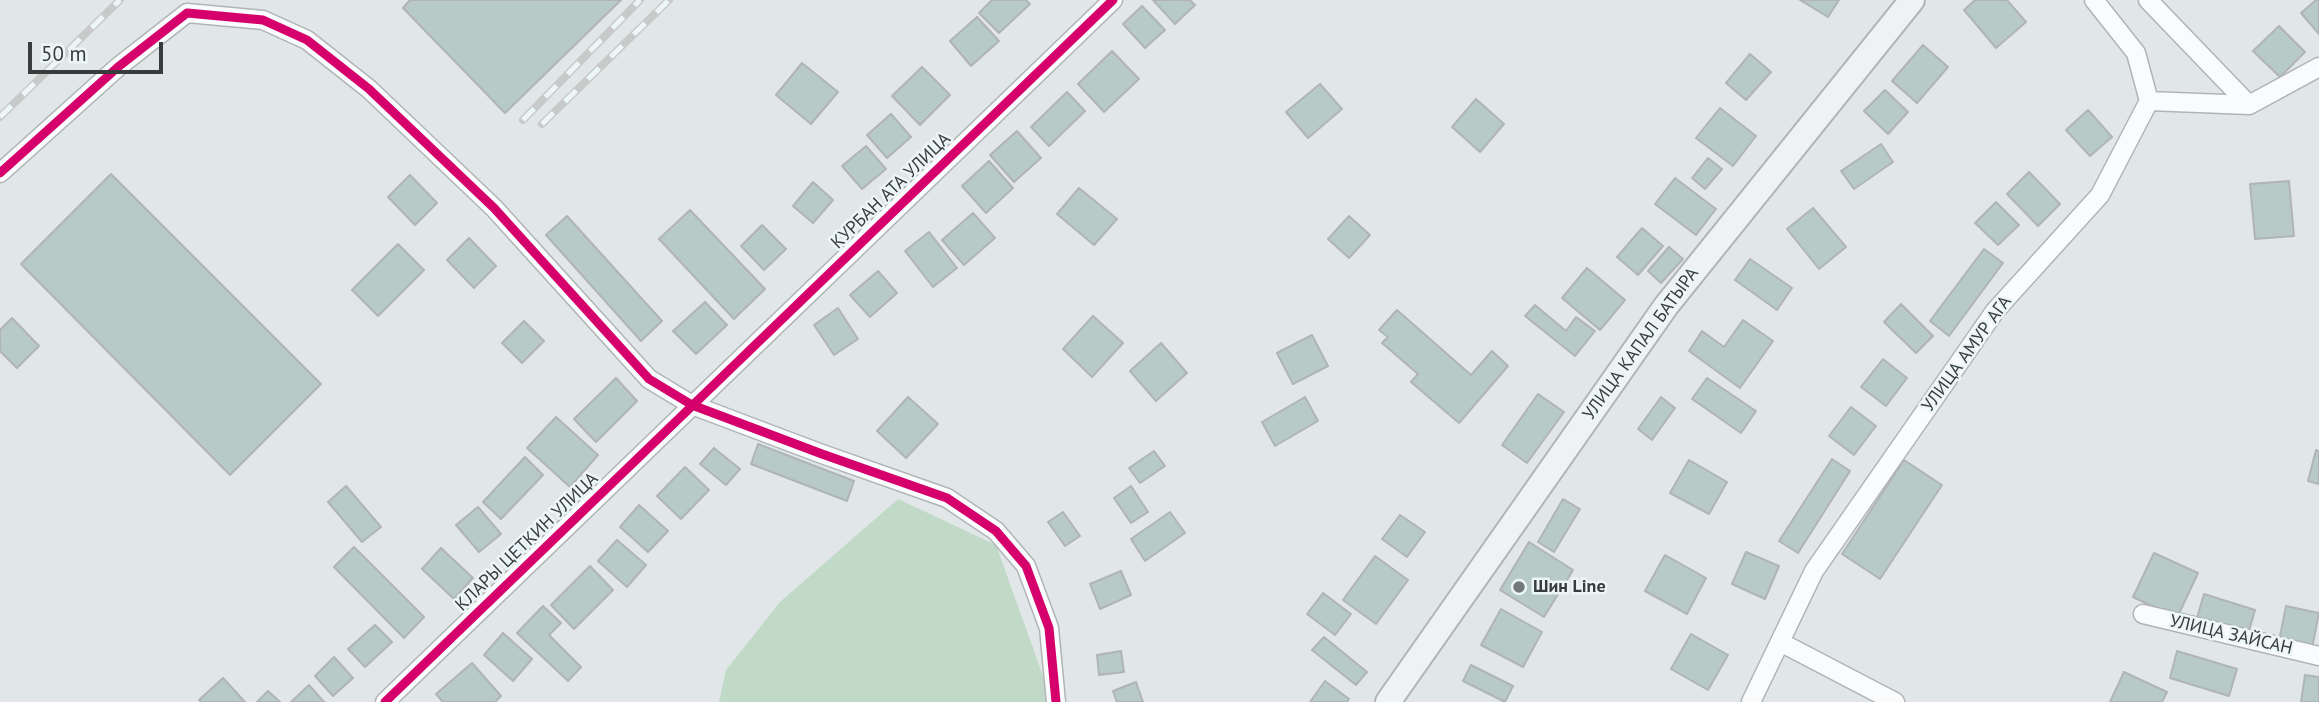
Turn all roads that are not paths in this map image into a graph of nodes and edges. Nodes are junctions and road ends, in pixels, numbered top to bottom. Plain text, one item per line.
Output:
1 (1113, 0) edge
2 (1912, 0) edge
3 (2094, 0) edge
4 (2148, 0) edge
5 (2319, 67) edge
6 (2150, 101) junction
7 (2249, 105) junction
8 (0, 173) edge
9 (692, 405) junction
10 (2143, 614) dead end
11 (1780, 642) junction
12 (2319, 656) edge
13 (385, 702) edge
14 (1056, 702) edge
15 (1388, 702) edge
16 (1751, 702) edge
17 (1895, 702) edge

1 - 9 street, КУРБАН АТА УЛИЦА
2 - 15 main road, УЛИЦА КАПАЛ БАТЫРА
3 - 6 street
4 - 7 street
5 - 7 street
6 - 7 street
6 - 11 street, УЛИЦА АМУР АГА
8 - 9 street
9 - 13 street, КЛАРЫ ЦЕТКИН УЛИЦА
9 - 14 street
10 - 12 street, УЛИЦА ЗАЙСАН
11 - 16 street, УЛИЦА АМУР АГА
11 - 17 street

